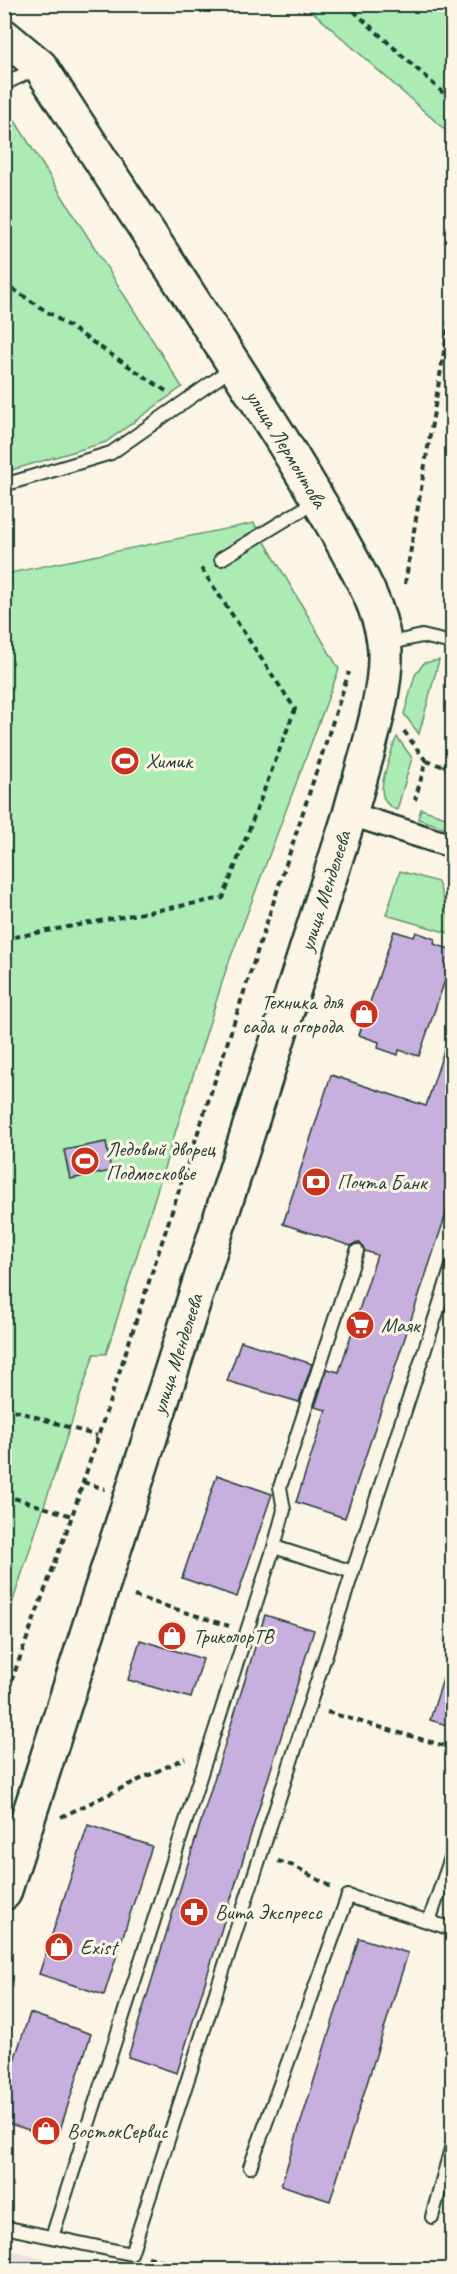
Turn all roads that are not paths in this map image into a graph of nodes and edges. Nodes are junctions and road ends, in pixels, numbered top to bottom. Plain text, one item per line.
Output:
1 (4, 36) edge
2 (40, 66) junction
3 (4, 84) edge
4 (235, 366) junction
5 (4, 485) edge
6 (319, 499) junction
7 (221, 559) dead end
8 (453, 643) edge
9 (385, 644) junction
10 (350, 814) junction
11 (453, 846) edge
12 (357, 1251) dead end
13 (453, 1266) edge
14 (274, 1547) junction
15 (353, 1572) junction
16 (453, 1855) edge
17 (4, 1893) edge
18 (429, 1921) junction
19 (453, 1929) edge
20 (453, 2145) edge
21 (250, 2167) dead end
22 (432, 2217) dead end
23 (4, 2228) edge
24 (52, 2237) junction

1 - 2 main road, улица Лермонтова
2 - 3 lane
2 - 4 main road, улица Лермонтова
4 - 5 lane
4 - 6 main road, улица Лермонтова
6 - 7 lane
6 - 9 main road, улица Лермонтова
8 - 9 lane
9 - 10 main road, улица Лермонтова
10 - 11 street
10 - 17 main road, улица Менделеева
12 - 14 lane
13 - 15 lane
14 - 15 lane
14 - 24 lane
15 - 24 lane
16 - 18 lane
18 - 19 lane
18 - 21 lane
20 - 22 lane
23 - 24 lane

